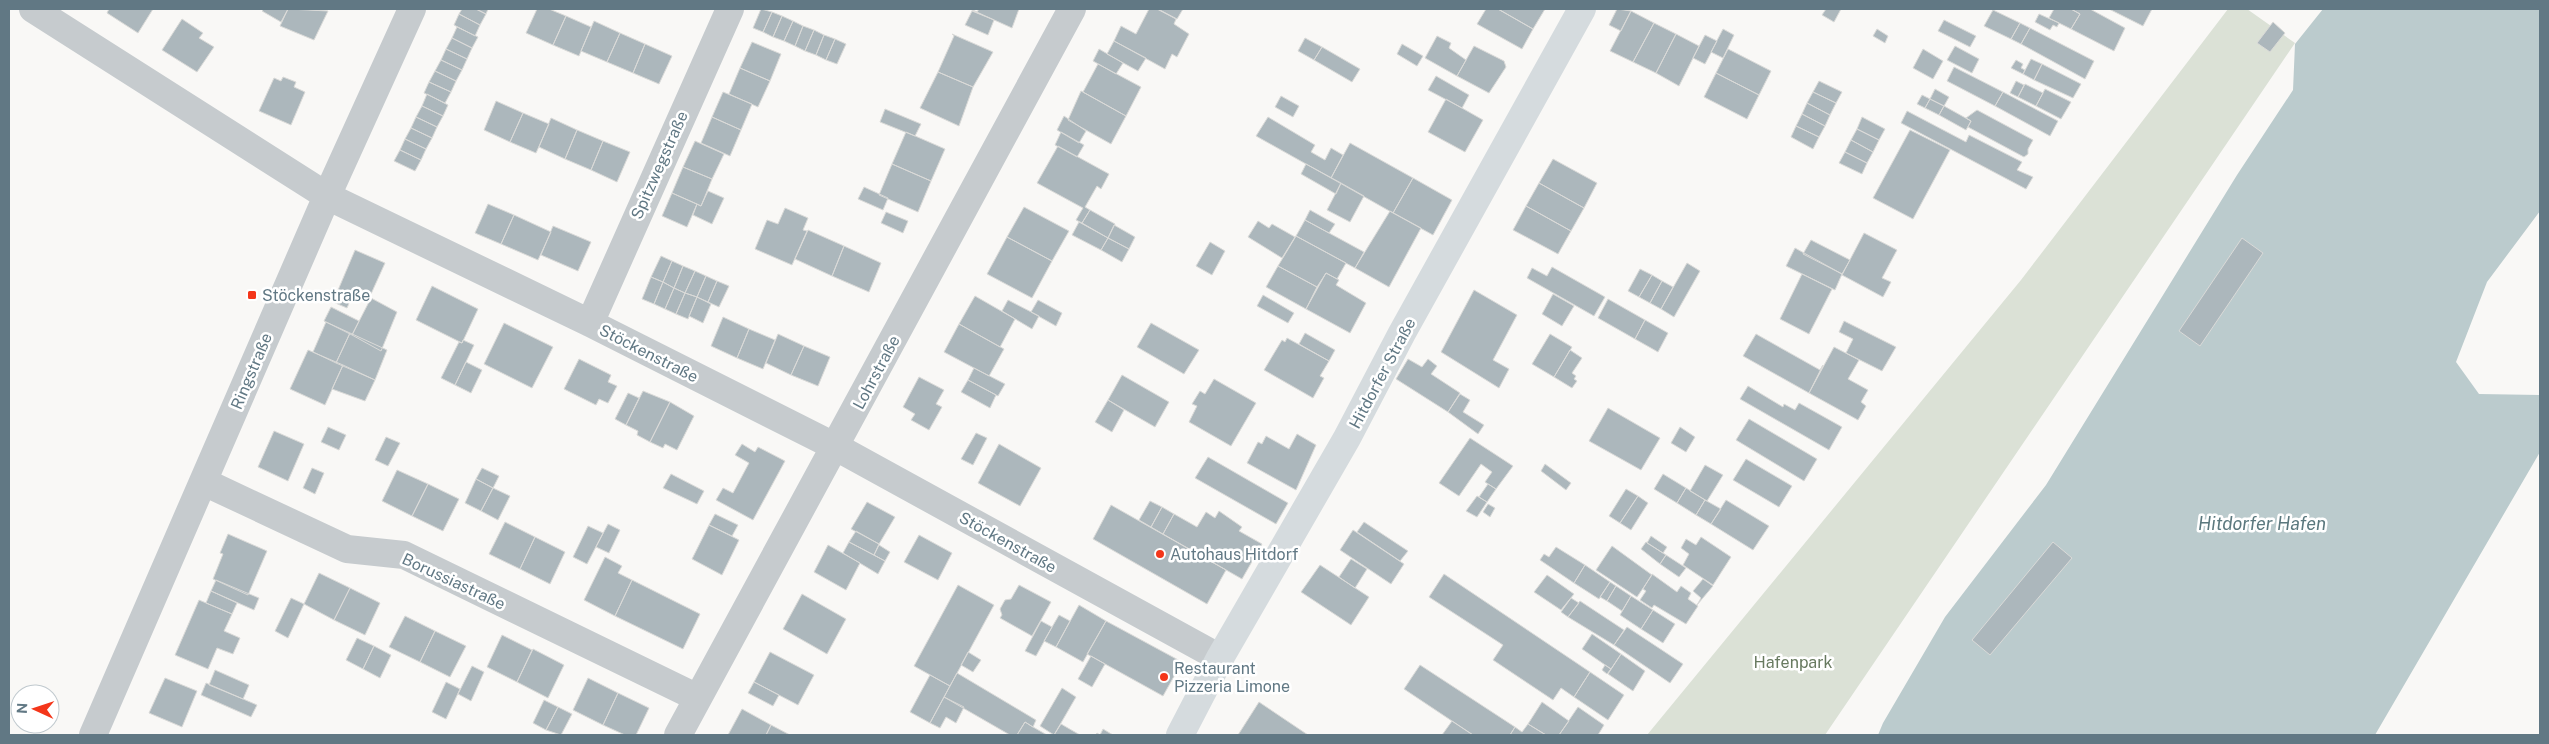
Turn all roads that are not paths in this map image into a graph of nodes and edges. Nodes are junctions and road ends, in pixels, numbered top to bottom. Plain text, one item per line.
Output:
1 (33, 9) edge
2 (412, 9) edge
3 (730, 9) edge
4 (1072, 9) edge
5 (1582, 9) edge
6 (327, 196) junction
7 (590, 323) junction
8 (836, 447) junction
9 (204, 482) junction
10 (1220, 658) junction
11 (698, 698) junction
12 (93, 735) edge
13 (678, 735) edge
14 (1180, 735) edge

1 - 6 street, Stöckenstraße
2 - 6 street, Ringstraße
3 - 7 street, Spitzwegstraße
4 - 8 street, Lohrstraße
5 - 10 street, Hitdorfer Straße
6 - 7 street, Stöckenstraße
6 - 9 street, Ringstraße
7 - 8 street, Stöckenstraße
8 - 10 street, Stöckenstraße
8 - 11 street, Lohrstraße
9 - 11 street, Borussiastraße
9 - 12 street, Ringstraße
10 - 14 street, Hitdorfer Straße
11 - 13 street, Lohrstraße

